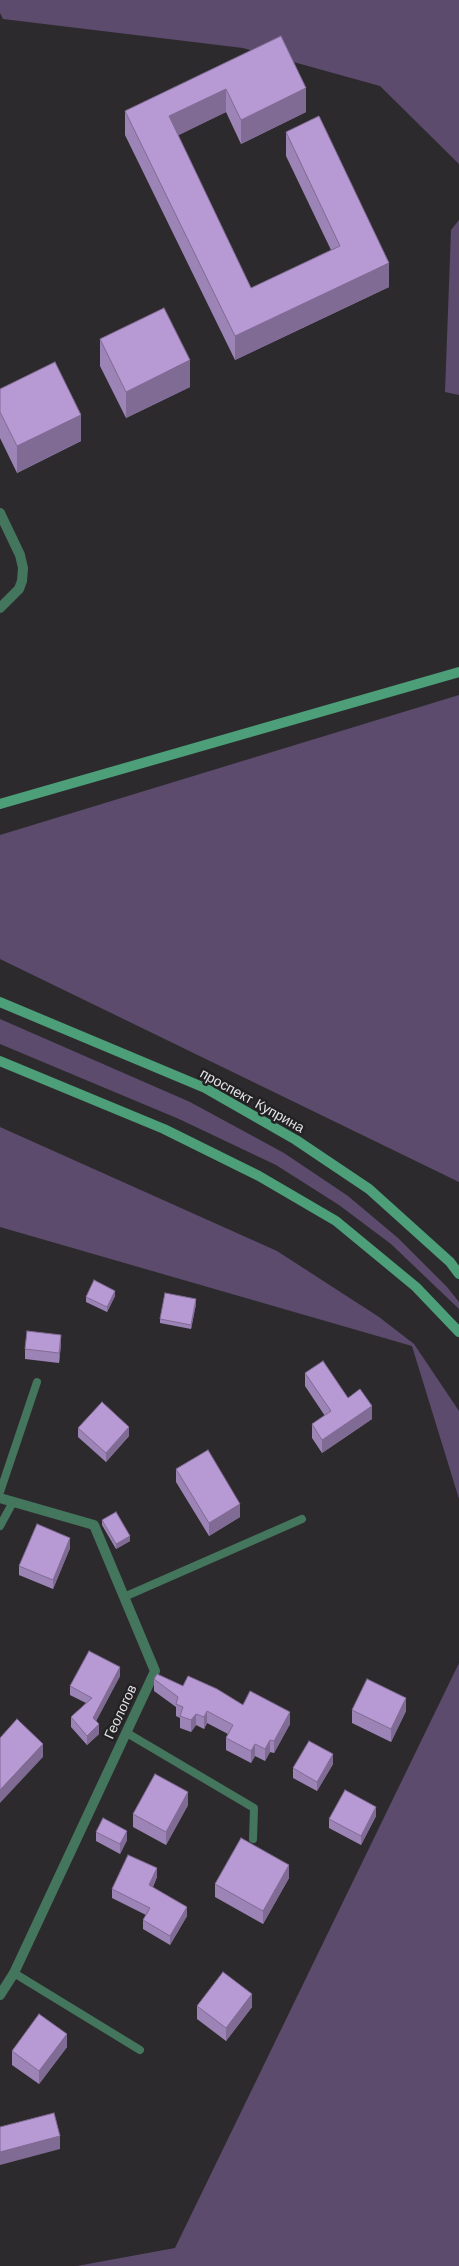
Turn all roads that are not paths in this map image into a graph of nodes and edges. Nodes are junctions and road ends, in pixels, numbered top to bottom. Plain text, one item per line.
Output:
1 (0, 513) edge
2 (0, 608) edge
3 (459, 672) edge
4 (0, 804) edge
5 (0, 1002) edge
6 (0, 1061) edge
7 (459, 1274) edge
8 (459, 1332) edge
9 (37, 1382) dead end
10 (0, 1492) edge
11 (0, 1498) edge
12 (13, 1502) junction
13 (302, 1519) dead end
14 (0, 1526) edge
15 (124, 1597) junction
16 (128, 1733) junction
17 (253, 1840) dead end
18 (14, 1973) junction
19 (0, 1995) edge
20 (140, 2050) dead end

1 - 2 street
3 - 4 main road
5 - 7 main road, проспект Куприна
6 - 8 main road
9 - 10 lane
11 - 12 street, Геологов
12 - 14 lane
12 - 15 street, Геологов
13 - 15 lane
15 - 16 street, Геологов
16 - 17 lane
16 - 18 street, Геологов
18 - 19 street, Геологов
18 - 20 lane

